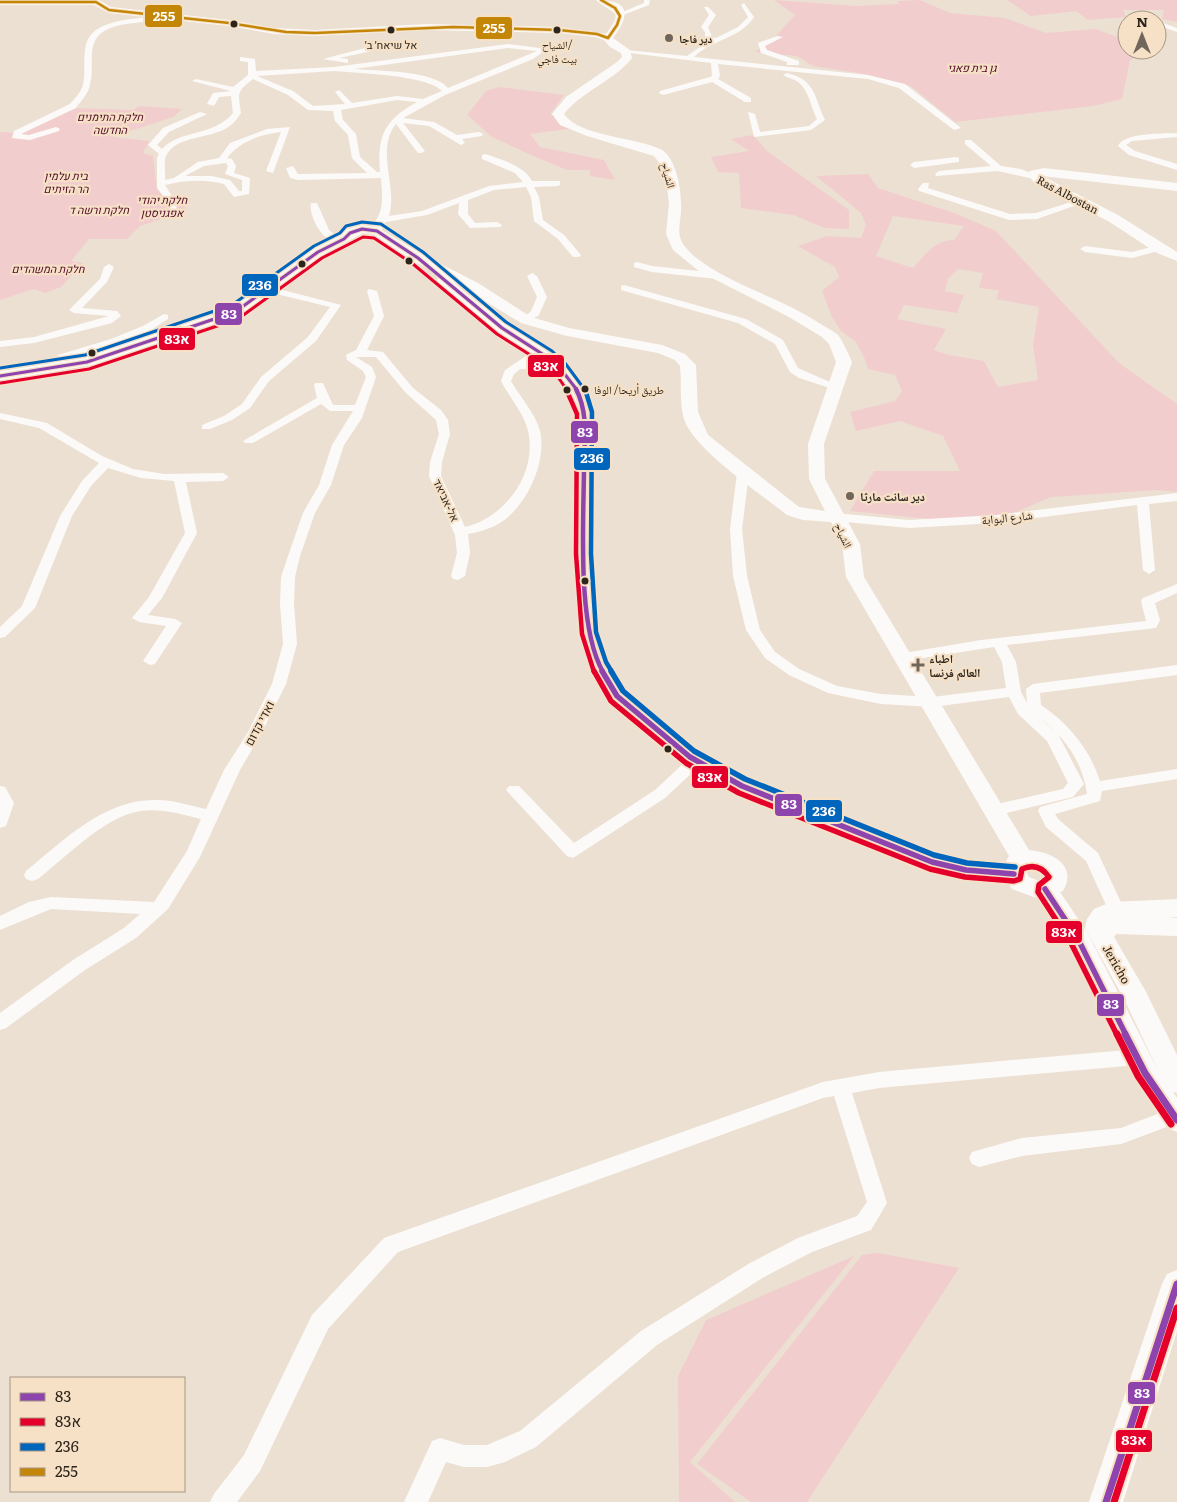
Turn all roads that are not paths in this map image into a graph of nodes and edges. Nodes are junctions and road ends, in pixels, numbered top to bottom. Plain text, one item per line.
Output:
1 (601, 0) edge
2 (647, 0) edge
3 (98, 1) edge
4 (0, 2) edge
5 (744, 4) dead end
6 (706, 8) dead end
7 (621, 14) junction
8 (161, 17) junction
9 (496, 35) junction
10 (524, 36) dead end
11 (779, 37) dead end
12 (608, 38) junction
13 (716, 40) junction
14 (369, 49) dead end
15 (626, 52) junction
16 (690, 56) junction
17 (242, 60) dead end
18 (714, 61) junction
19 (730, 63) junction
20 (796, 63) junction
21 (364, 64) junction
22 (812, 68) dead end
23 (334, 69) junction
24 (252, 76) junction
25 (712, 79) junction
26 (196, 81) dead end
27 (446, 91) junction
28 (235, 92) junction
29 (339, 92) dead end
30 (663, 92) dead end
31 (748, 100) dead end
32 (425, 102) junction
33 (211, 104) dead end
34 (350, 106) junction
35 (336, 107) junction
36 (203, 114) dead end
37 (751, 114) dead end
38 (397, 120) junction
39 (957, 128) dead end
40 (56, 129) dead end
41 (479, 134) dead end
42 (1177, 135) edge
43 (968, 142) dead end
44 (421, 150) dead end
45 (161, 152) junction
46 (485, 157) dead end
47 (222, 159) junction
48 (914, 165) dead end
49 (1177, 167) edge
50 (290, 168) dead end
51 (998, 168) junction
52 (270, 171) dead end
53 (968, 171) junction
54 (939, 174) dead end
55 (380, 175) junction
56 (1034, 176) junction
57 (178, 179) junction
58 (162, 183) junction
59 (530, 183) junction
60 (557, 183) dead end
61 (926, 185) dead end
62 (1177, 187) edge
63 (464, 200) junction
64 (1081, 202) junction
65 (314, 205) dead end
66 (172, 212) dead end
67 (497, 224) dead end
68 (380, 229) junction
69 (352, 241) junction
70 (402, 248) junction
71 (1159, 248) junction
72 (1085, 249) dead end
73 (576, 255) dead end
74 (310, 257) junction
75 (1177, 257) edge
76 (418, 258) junction
77 (637, 265) dead end
78 (110, 267) dead end
79 (532, 276) dead end
80 (717, 276) junction
81 (624, 288) dead end
82 (267, 289) junction
83 (372, 291) dead end
84 (164, 317) dead end
85 (526, 320) junction
86 (0, 344) edge
87 (531, 346) junction
88 (358, 352) junction
89 (554, 362) junction
90 (518, 366) junction
91 (54, 368) junction
92 (0, 376) edge
93 (319, 385) dead end
94 (836, 387) junction
95 (322, 399) junction
96 (359, 408) junction
97 (0, 416) edge
98 (206, 427) dead end
99 (249, 441) dead end
100 (107, 462) junction
101 (743, 473) junction
102 (223, 476) dead end
103 (179, 478) junction
104 (1177, 497) edge
105 (1143, 501) junction
106 (835, 517) junction
107 (461, 532) junction
108 (1148, 570) dead end
109 (458, 576) dead end
110 (1177, 588) edge
111 (0, 634) edge
112 (998, 642) junction
113 (904, 657) junction
114 (150, 661) dead end
115 (1177, 670) edge
116 (1014, 692) junction
117 (616, 696) junction
118 (932, 702) junction
119 (690, 766) junction
120 (1177, 774) edge
121 (742, 786) junction
122 (1094, 787) junction
123 (514, 790) dead end
124 (0, 791) edge
125 (994, 810) junction
126 (210, 816) junction
127 (0, 822) edge
128 (1018, 866) junction
129 (32, 875) dead end
130 (1177, 908) edge
131 (157, 910) junction
132 (1117, 911) junction
133 (0, 923) edge
134 (1177, 926) edge
135 (1102, 937) junction
136 (0, 1022) edge
137 (1137, 1058) junction
138 (1177, 1082) edge
139 (841, 1086) junction
140 (1175, 1118) edge
141 (979, 1158) dead end
142 (1177, 1284) edge
143 (222, 1502) edge
144 (416, 1502) edge
145 (1106, 1502) edge

1 - 7 street
2 - 7 street
3 - 4 street
3 - 8 street
5 - 13 street
6 - 13 street
7 - 12 street
8 - 9 street
8 - 40 street
9 - 10 street
9 - 12 street
11 - 20 street
12 - 15 street
13 - 16 street
14 - 21 street
15 - 16 street
15 - 80 street, الشياح
16 - 18 street
16 - 20 street
17 - 24 street
18 - 19 street
18 - 25 street
19 - 37 street
19 - 39 street
20 - 22 street
21 - 23 street
21 - 27 street
23 - 24 street
23 - 27 street
24 - 28 street
24 - 35 street
25 - 30 street
25 - 31 street
26 - 28 street
27 - 32 street
28 - 33 street
28 - 45 street
29 - 34 street
32 - 34 street
32 - 38 street
34 - 35 street
35 - 55 street
36 - 45 street
38 - 41 street
38 - 44 street
38 - 55 street
42 - 49 street
43 - 51 street
45 - 58 street
46 - 59 street
47 - 52 street
47 - 57 street
47 - 57 street
48 - 53 street
50 - 55 street
51 - 53 street
51 - 56 street
53 - 54 street
55 - 68 street
56 - 62 street, Ras Albostan
56 - 64 street, Ras Albostan
57 - 58 street
58 - 66 street
59 - 60 street
59 - 63 street
59 - 73 street
61 - 64 street
63 - 67 street
63 - 68 street
64 - 71 street, Ras Albostan
65 - 69 street
68 - 69 street
68 - 69 street
68 - 70 street
69 - 70 street
69 - 74 street
69 - 74 street
70 - 76 street
71 - 72 street
71 - 75 street, Ras Albostan
74 - 82 street
76 - 85 street
76 - 87 street
77 - 80 street
78 - 86 street
79 - 85 street
80 - 94 street, الشياح
81 - 94 street
82 - 91 street
82 - 98 street
83 - 88 street
84 - 91 street
85 - 101 street
87 - 89 street
87 - 90 street
88 - 96 street, ואדי קדום
88 - 107 street, אל-אביאד
89 - 90 street
89 - 117 street
90 - 107 street
91 - 92 street
93 - 95 street
94 - 106 street, الشياح
95 - 96 street
95 - 99 street
96 - 126 street, ואדי קדום
97 - 100 street
100 - 103 street
100 - 111 street
101 - 106 street
101 - 118 street
102 - 103 street
103 - 114 street
104 - 105 street, شارع البوابة
105 - 106 street, شارع البوابة
105 - 108 street
106 - 113 street, الشياح
107 - 109 street, אל-אביאד
110 - 112 street
112 - 113 street
112 - 116 street
113 - 118 street, الشياح
115 - 122 street
116 - 118 street
116 - 125 street
117 - 119 street
117 - 121 street
118 - 125 street, الشياح
119 - 121 street
119 - 123 street
120 - 122 street
121 - 128 street
122 - 132 street
124 - 127 street
125 - 128 street, الشياح
126 - 129 street
126 - 131 street, ואדי קדום
128 - 137 street
130 - 132 street, Jericho
131 - 133 street
131 - 136 street, ואדי קדום
132 - 135 street, Jericho
134 - 135 street
135 - 138 street, Jericho
137 - 139 street
137 - 140 street
139 - 143 street
139 - 144 street
140 - 141 street
142 - 145 street

